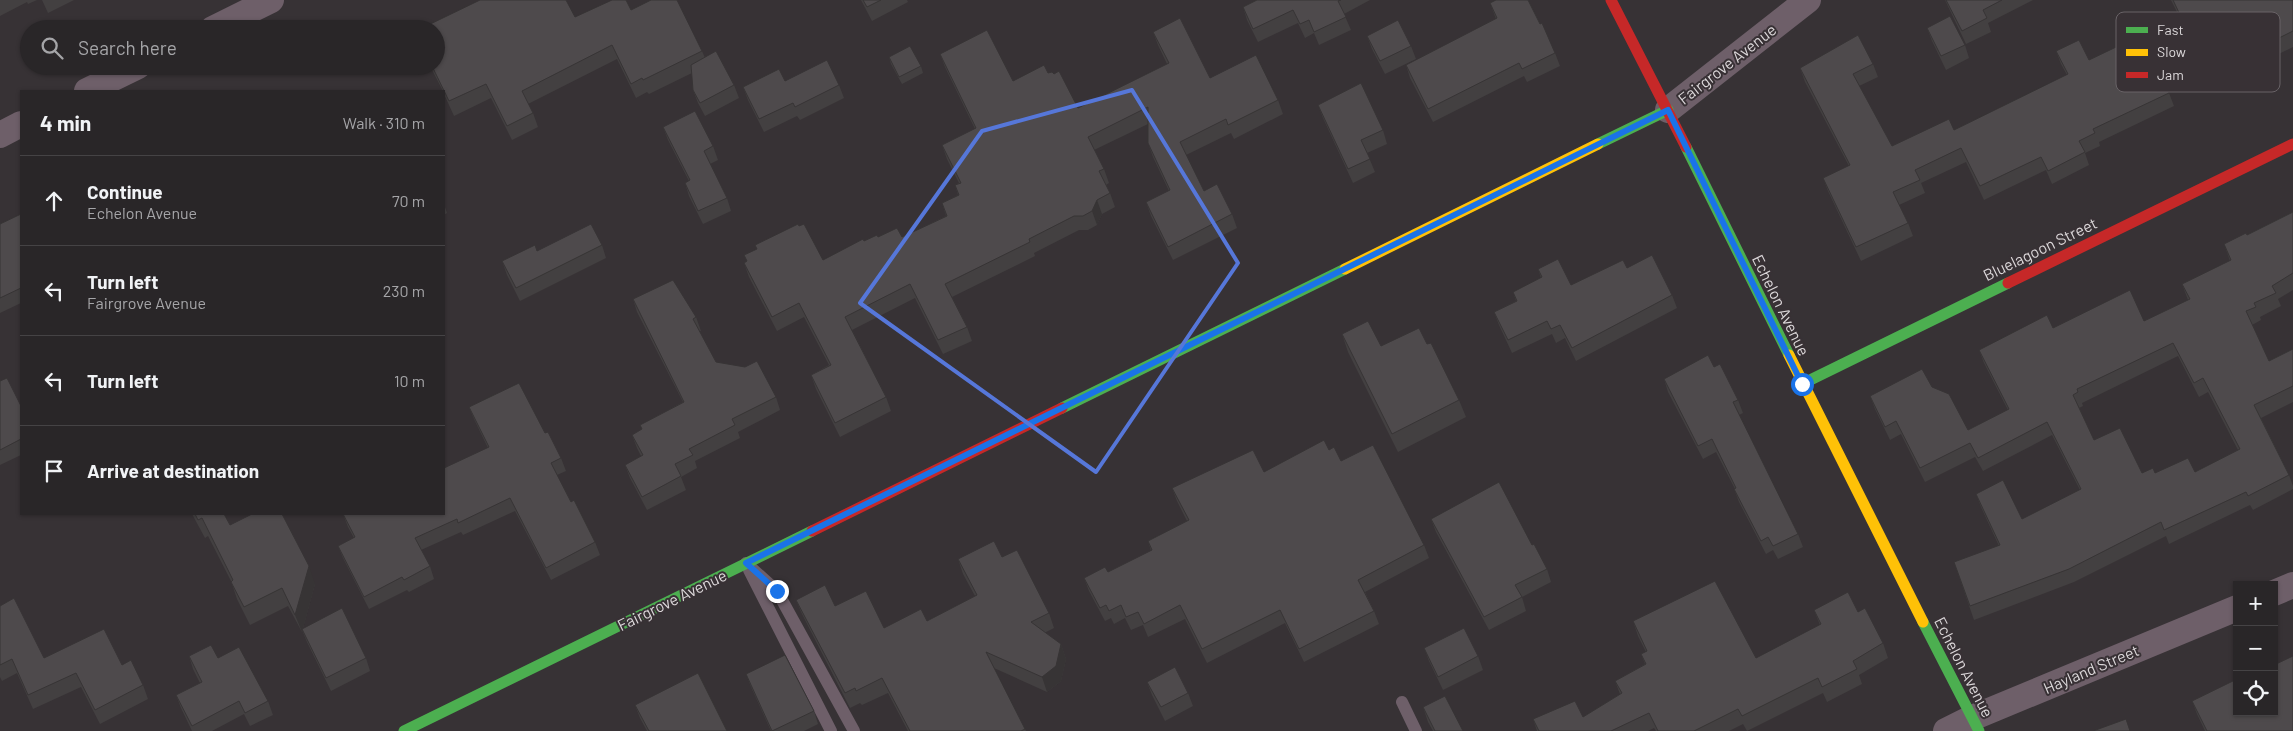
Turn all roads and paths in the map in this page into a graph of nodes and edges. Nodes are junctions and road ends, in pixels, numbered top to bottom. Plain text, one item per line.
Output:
1 (271, 0) edge
2 (1611, 0) edge
3 (1808, 0) edge
4 (231, 20) edge
5 (120, 75) edge
6 (89, 90) edge
7 (1668, 110) junction
8 (20, 125) edge
9 (0, 135) edge
10 (2293, 144) edge
11 (1802, 384) junction
12 (746, 563) junction
13 (2293, 585) edge
14 (2278, 591) edge
15 (2233, 610) edge
16 (1402, 702) dead end
17 (1976, 725) edge
18 (404, 731) edge
19 (831, 731) edge
20 (854, 731) edge
21 (1416, 731) edge
22 (1946, 731) edge

1 - 4 street
2 - 7 street, Echelon Avenue
3 - 7 street, Fairgrove Avenue
5 - 6 street
7 - 11 street, Echelon Avenue
7 - 12 street, Fairgrove Avenue
8 - 9 street
10 - 11 street, Bluelagoon Street
11 - 17 street, Echelon Avenue
12 - 18 street, Fairgrove Avenue
12 - 19 lane
12 - 20 lane
13 - 14 street
15 - 17 street, Hayland Street
16 - 21 lane
17 - 22 street, Hayland Street

